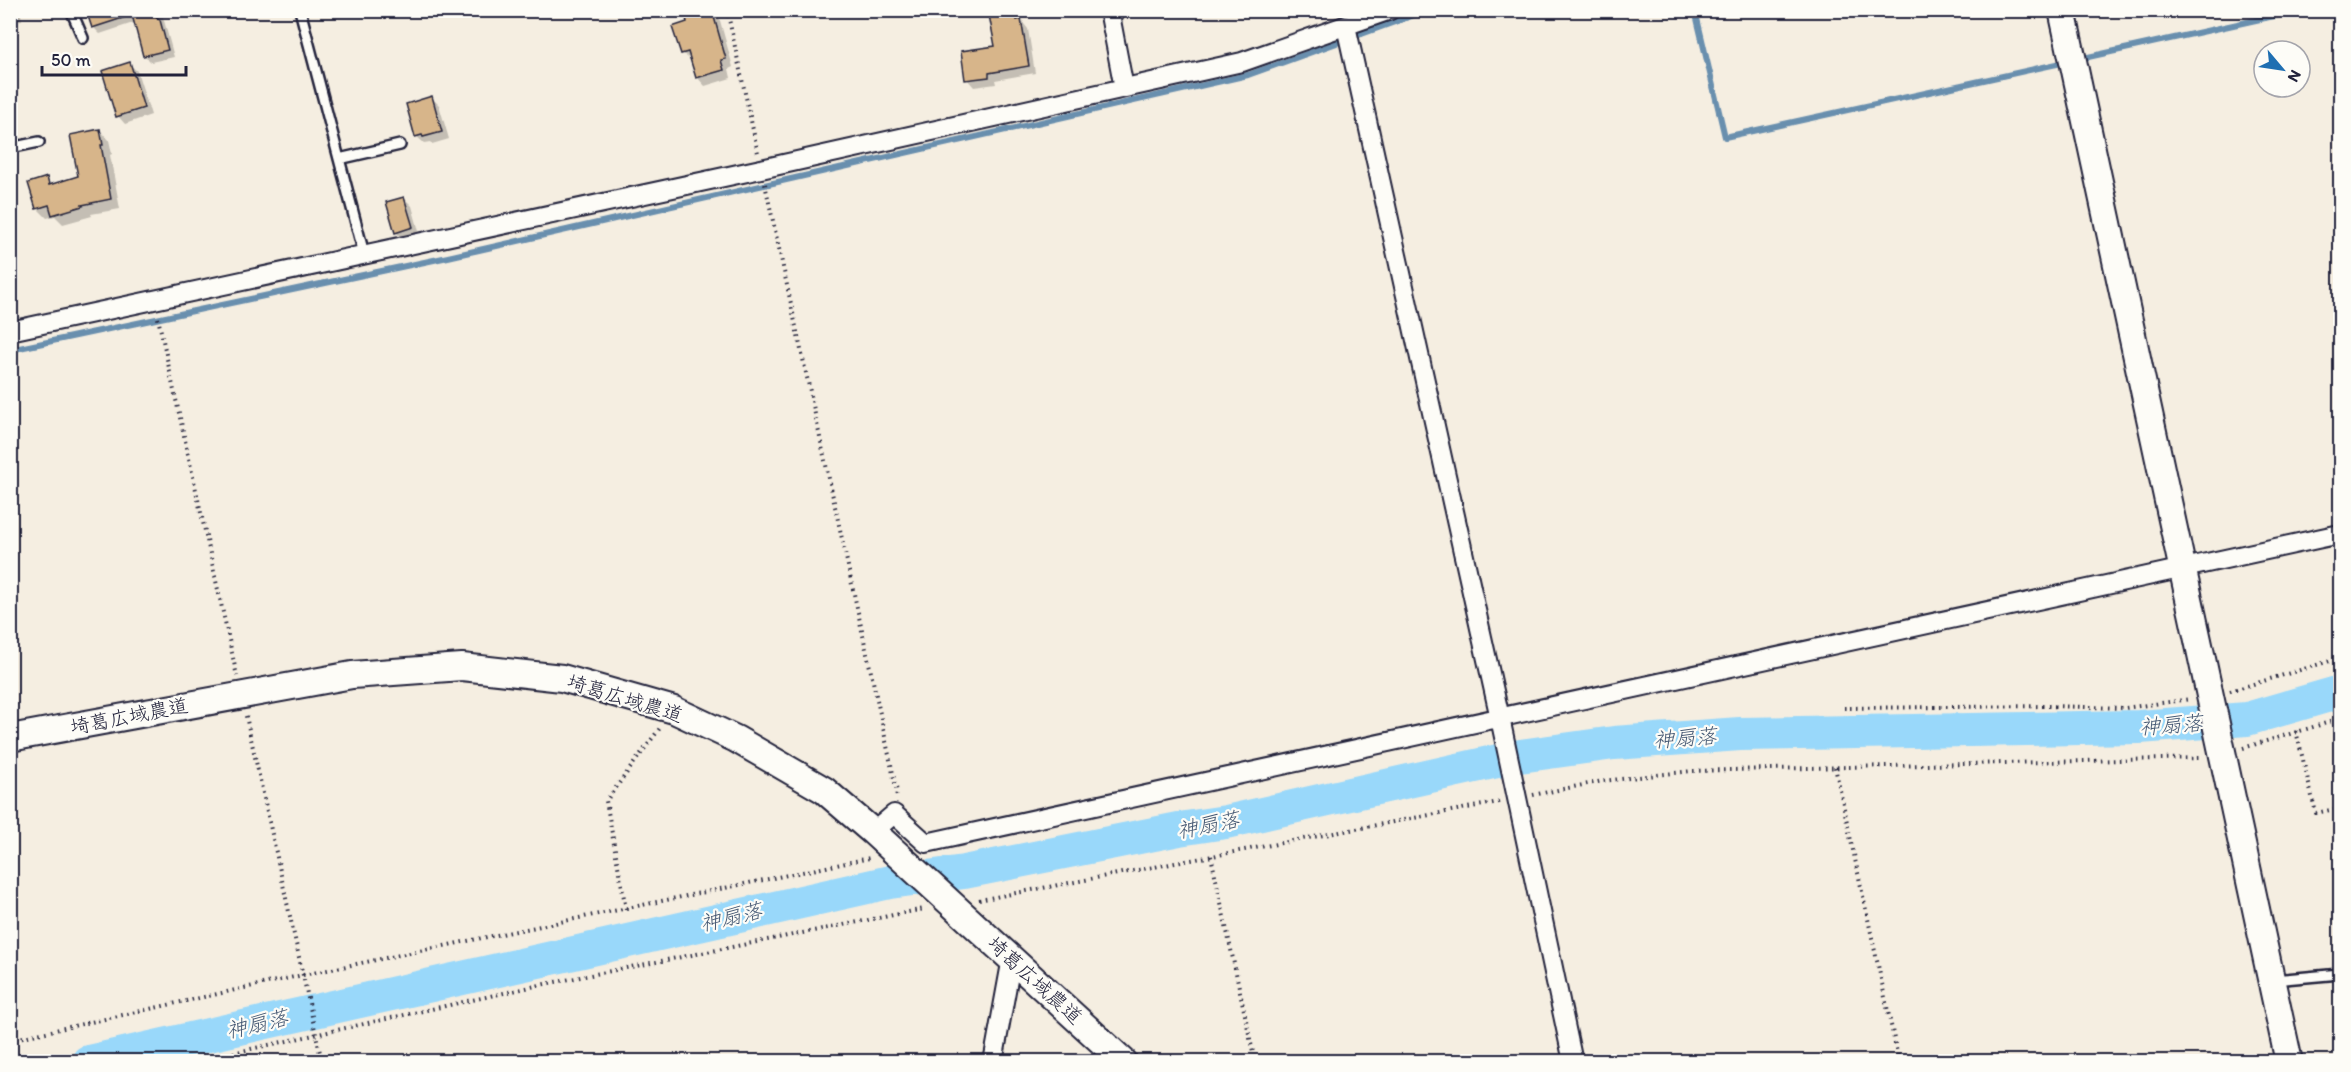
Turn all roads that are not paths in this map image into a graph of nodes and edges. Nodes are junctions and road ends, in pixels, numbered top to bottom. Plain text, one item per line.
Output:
1 (71, 10) edge
2 (300, 10) edge
3 (1109, 10) edge
4 (1390, 10) edge
5 (2062, 10) edge
6 (1346, 26) junction
7 (83, 38) dead end
8 (1124, 88) junction
9 (39, 142) dead end
10 (400, 145) dead end
11 (10, 148) edge
12 (339, 159) junction
13 (364, 254) junction
14 (10, 331) edge
15 (2340, 534) edge
16 (2184, 568) junction
17 (1500, 718) junction
18 (10, 738) edge
19 (873, 832) junction
20 (1012, 958) junction
21 (2340, 974) edge
22 (2271, 981) junction
23 (993, 1062) edge
24 (1124, 1062) edge
25 (1573, 1062) edge
26 (2289, 1062) edge

1 - 7 lane
2 - 12 lane
3 - 8 street
4 - 6 street
5 - 16 street
6 - 8 street
6 - 17 street
8 - 13 street
9 - 11 lane
10 - 12 lane
12 - 13 lane
13 - 14 street
15 - 16 street
16 - 17 street
16 - 22 street
17 - 19 street
17 - 25 street
18 - 19 street, 埼葛広域農道
19 - 20 street, 埼葛広域農道
20 - 23 street
20 - 24 street, 埼葛広域農道
21 - 22 lane
22 - 26 street

